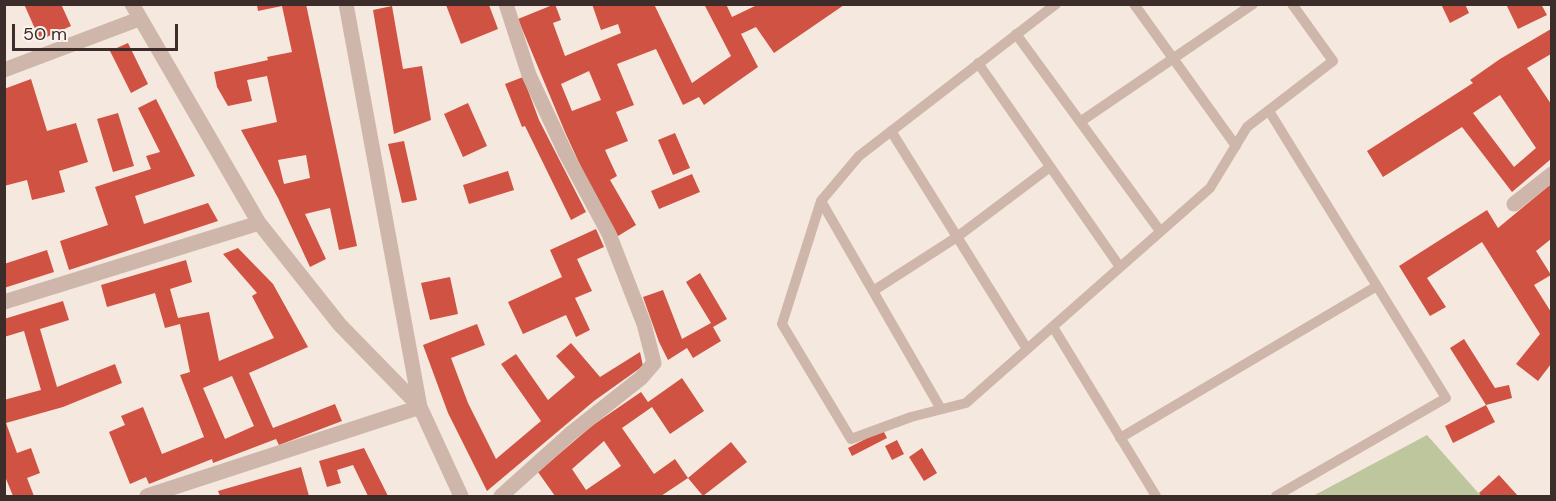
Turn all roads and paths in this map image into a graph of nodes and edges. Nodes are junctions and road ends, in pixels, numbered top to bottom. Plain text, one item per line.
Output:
1 (346, 4) edge
2 (1056, 4) edge
3 (1134, 4) edge
4 (1253, 4) edge
5 (1292, 4) edge
6 (510, 6) edge
7 (135, 12) edge
8 (1016, 34) junction
9 (1173, 59) junction
10 (978, 63) junction
11 (4, 70) edge
12 (1269, 111) junction
13 (1080, 122) junction
14 (891, 131) junction
15 (1236, 146) junction
16 (1050, 167) junction
17 (1551, 174) edge
18 (821, 201) junction
19 (1514, 204) dead end
20 (259, 223) junction
21 (1160, 231) junction
22 (957, 237) junction
23 (1120, 267) junction
24 (1377, 286) junction
25 (873, 291) junction
26 (4, 302) edge
27 (1053, 327) junction
28 (1027, 349) junction
29 (420, 407) junction
30 (941, 409) junction
31 (1120, 438) junction
32 (147, 496) edge
33 (460, 496) edge
34 (501, 496) edge
35 (1156, 496) edge
36 (1276, 496) edge

1 - 29 street
2 - 8 lane
3 - 9 lane
4 - 9 lane
5 - 12 lane
6 - 34 street
7 - 11 street
7 - 20 street
8 - 10 lane
8 - 13 lane
9 - 13 lane
9 - 15 lane
10 - 14 lane
10 - 16 lane
12 - 15 lane
12 - 24 lane
13 - 21 lane
14 - 18 lane
14 - 22 lane
15 - 21 lane
16 - 22 lane
16 - 23 lane
17 - 19 street
18 - 25 lane
18 - 30 lane
20 - 26 street
20 - 29 street
21 - 23 lane
22 - 25 lane
22 - 28 lane
23 - 27 lane
24 - 31 lane
24 - 36 lane
25 - 30 lane
27 - 28 lane
27 - 31 lane
28 - 30 lane
29 - 32 street
29 - 33 street
31 - 35 lane

